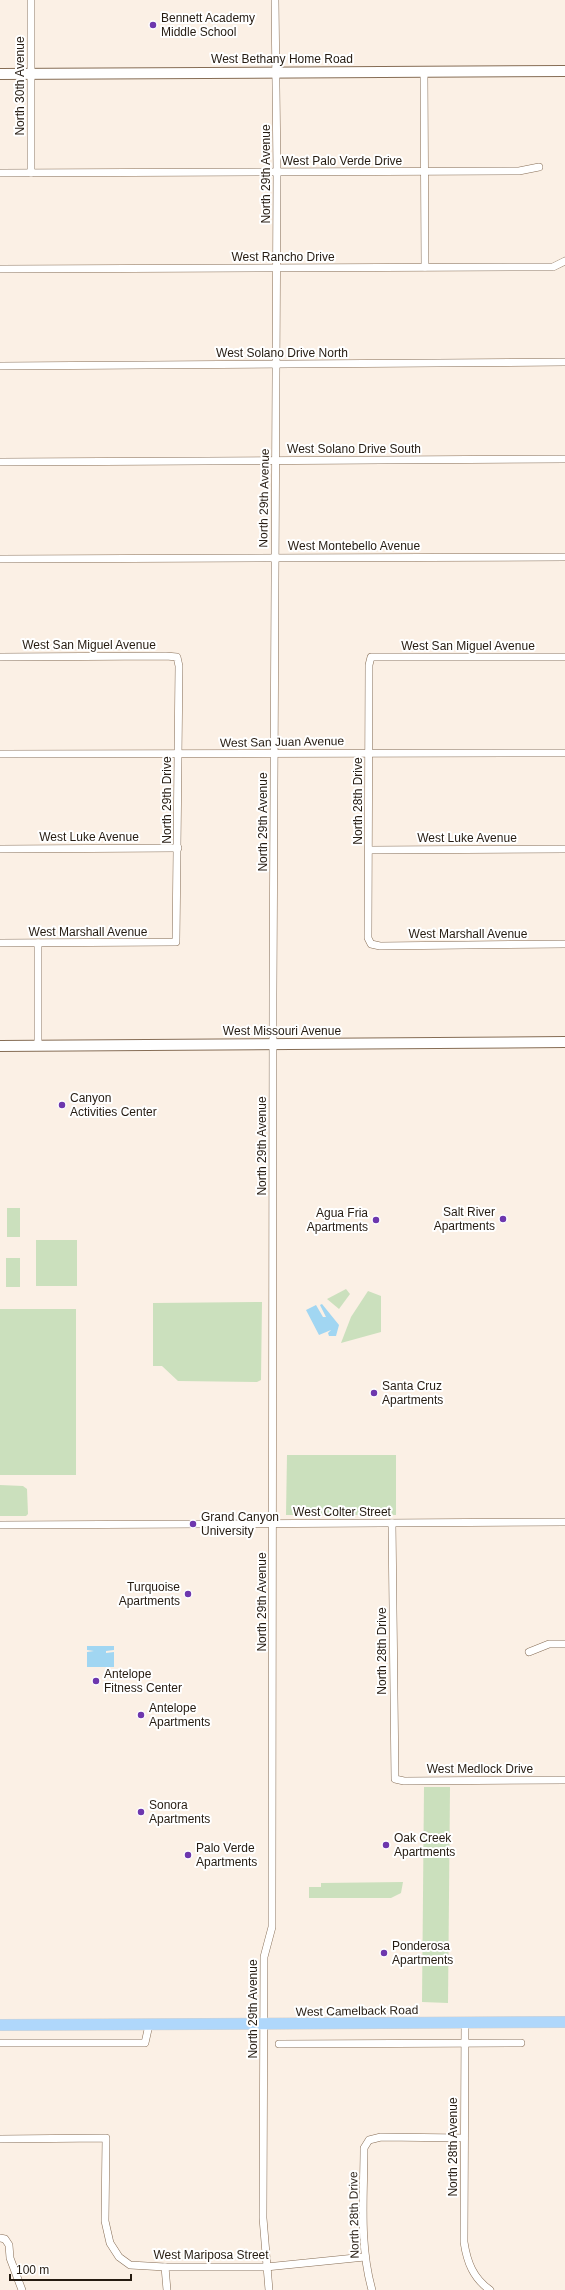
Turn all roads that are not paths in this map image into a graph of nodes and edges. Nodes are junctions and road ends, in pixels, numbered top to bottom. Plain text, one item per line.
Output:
1 (31, 0) edge
2 (275, 0) edge
3 (565, 71) edge
4 (275, 72) junction
5 (424, 72) junction
6 (0, 74) edge
7 (31, 74) junction
8 (539, 167) dead end
9 (277, 172) junction
10 (425, 172) junction
11 (0, 173) edge
12 (31, 173) junction
13 (565, 261) edge
14 (425, 267) junction
15 (277, 268) junction
16 (0, 269) edge
17 (565, 362) edge
18 (276, 365) junction
19 (0, 366) edge
20 (565, 460) edge
21 (276, 461) junction
22 (0, 462) edge
23 (565, 557) edge
24 (275, 558) junction
25 (0, 559) edge
26 (0, 657) edge
27 (177, 657) joint
28 (371, 657) joint
29 (565, 657) edge
30 (369, 752) junction
31 (274, 753) junction
32 (565, 753) edge
33 (0, 754) edge
34 (178, 754) junction
35 (178, 848) junction
36 (0, 849) edge
37 (565, 849) edge
38 (369, 850) junction
39 (176, 942) joint
40 (0, 943) edge
41 (38, 943) junction
42 (371, 944) joint
43 (565, 944) edge
44 (565, 1042) edge
45 (273, 1044) junction
46 (0, 1046) edge
47 (38, 1046) junction
48 (565, 1522) edge
49 (272, 1523) junction
50 (392, 1523) junction
51 (0, 1525) edge
52 (565, 1644) edge
53 (529, 1652) dead end
54 (395, 1779) joint
55 (565, 1780) edge
56 (465, 2022) junction
57 (565, 2022) edge
58 (149, 2024) junction
59 (264, 2024) junction
60 (0, 2025) edge
61 (465, 2043) junction
62 (521, 2043) dead end
63 (0, 2044) edge
64 (279, 2044) dead end
65 (464, 2138) junction
66 (0, 2139) edge
67 (0, 2238) edge
68 (364, 2257) junction
69 (165, 2267) junction
70 (266, 2268) junction
71 (22, 2290) edge
72 (167, 2290) edge
73 (269, 2290) edge
74 (372, 2290) edge
75 (490, 2290) edge

1 - 7 street, North 30th Avenue
2 - 4 street, North 29th Avenue
3 - 5 main road, West Bethany Home Road
4 - 5 main road, West Bethany Home Road
4 - 7 main road, West Bethany Home Road
4 - 9 street, North 29th Avenue
5 - 10 street
6 - 7 main road, West Bethany Home Road
7 - 12 street, North 30th Avenue
8 - 10 street, West Palo Verde Drive
9 - 10 street, West Palo Verde Drive
9 - 12 street, West Palo Verde Drive
9 - 15 street, North 29th Avenue
10 - 14 street
11 - 12 street, West Palo Verde Drive
13 - 14 street, West Rancho Drive
14 - 15 street, West Rancho Drive
15 - 16 street, West Rancho Drive
15 - 18 street, North 29th Avenue
17 - 18 street, West Solano Drive North
18 - 19 street, West Solano Drive North
18 - 21 street, North 29th Avenue
20 - 21 street, West Solano Drive South
21 - 22 street, West Solano Drive South
21 - 24 street, North 29th Avenue
23 - 24 street, West Montebello Avenue
24 - 25 street, West Montebello Avenue
24 - 31 street, North 29th Avenue
26 - 27 street, West San Miguel Avenue
27 - 34 street, North 29th Drive
28 - 29 street, West San Miguel Avenue
28 - 30 street, North 28th Drive
30 - 31 street, West San Juan Avenue
30 - 32 street, West San Juan Avenue
30 - 38 street, North 28th Drive
31 - 34 street, West San Juan Avenue
31 - 45 street, North 29th Avenue
33 - 34 street, West San Juan Avenue
34 - 35 street, North 29th Drive
35 - 36 street, West Luke Avenue
35 - 39 street, North 29th Drive
37 - 38 street, West Luke Avenue
38 - 42 street, North 28th Drive
39 - 41 street, West Marshall Avenue
40 - 41 street, West Marshall Avenue
41 - 47 street
42 - 43 street, West Marshall Avenue
44 - 45 main road, West Missouri Avenue
45 - 47 main road, West Missouri Avenue
45 - 49 street, North 29th Avenue
46 - 47 main road, West Missouri Avenue
48 - 50 street, West Colter Street
49 - 50 street, West Colter Street
49 - 51 street, West Colter Street
49 - 59 street, North 29th Avenue
50 - 54 street, North 28th Drive
52 - 53 street
54 - 55 street, West Medlock Drive
56 - 57 main road, West Camelback Road
56 - 59 main road, West Camelback Road
56 - 61 street, North 28th Avenue
58 - 59 main road, West Camelback Road
58 - 60 main road, West Camelback Road
58 - 63 street
59 - 70 street, North 29th Avenue
61 - 62 street
61 - 64 street
61 - 65 street, North 28th Avenue
65 - 68 street, North 28th Drive
65 - 75 street, North 28th Avenue
66 - 69 street, West Mariposa Street
67 - 71 street
68 - 70 street, West Mariposa Street
68 - 74 street, North 28th Drive
69 - 70 street, West Mariposa Street
69 - 72 street
70 - 73 street, North 29th Avenue

